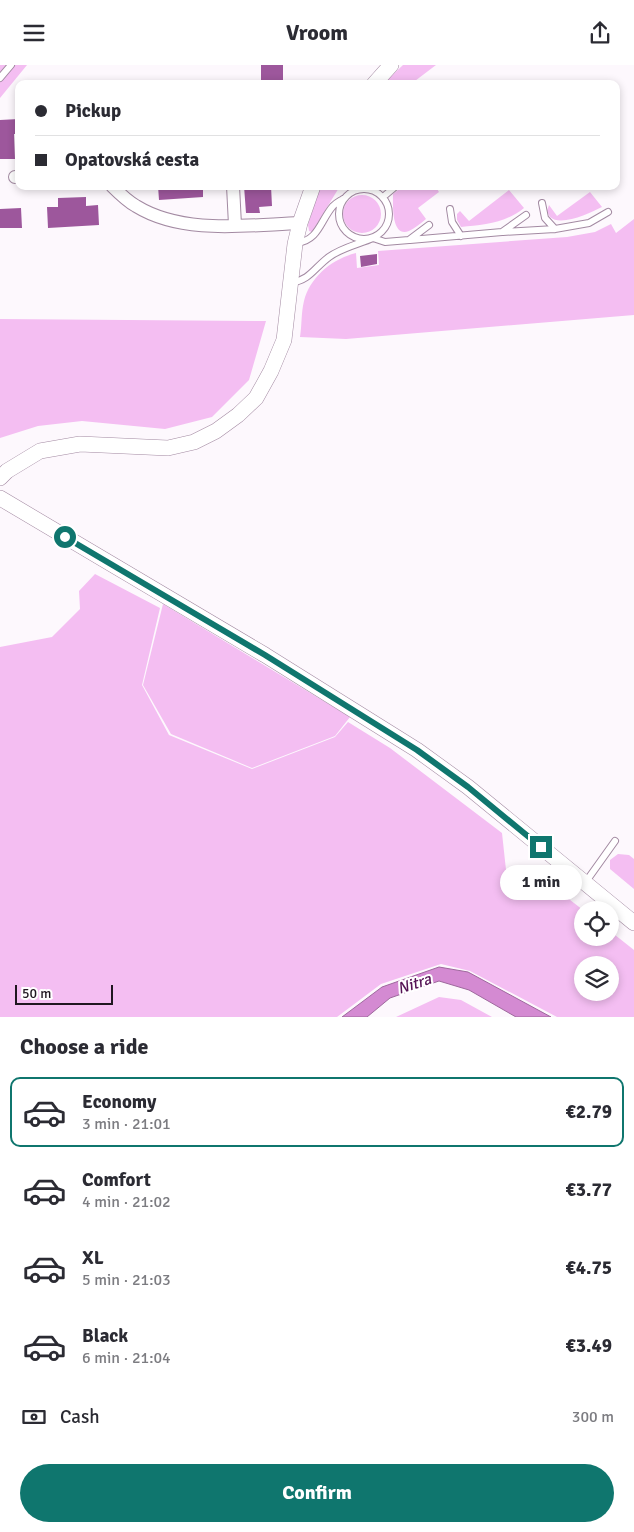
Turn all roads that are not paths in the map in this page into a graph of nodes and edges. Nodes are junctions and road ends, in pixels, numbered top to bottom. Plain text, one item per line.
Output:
1 (11, 65) edge
2 (391, 65) edge
3 (0, 78) edge
4 (378, 80) edge
5 (117, 190) edge
6 (233, 190) edge
7 (312, 190) edge
8 (354, 190) edge
9 (372, 190) edge
10 (391, 190) edge
11 (383, 197) junction
12 (344, 198) junction
13 (542, 203) dead end
14 (450, 209) dead end
15 (608, 212) dead end
16 (526, 215) dead end
17 (300, 223) junction
18 (235, 225) junction
19 (429, 225) dead end
20 (555, 229) junction
21 (502, 233) junction
22 (461, 236) junction
23 (373, 238) junction
24 (409, 241) junction
25 (295, 243) junction
26 (289, 283) junction
27 (0, 478) edge
28 (0, 498) edge
29 (616, 841) dead end
30 (585, 883) junction
31 (634, 923) edge

1 - 3 lane
2 - 4 street
5 - 18 street
6 - 18 street
7 - 17 street
8 - 12 lane
9 - 11 lane
10 - 11 lane
11 - 23 lane
12 - 23 lane
12 - 25 lane
13 - 20 lane
14 - 22 lane
15 - 20 lane
16 - 21 lane
17 - 18 street
17 - 25 street
19 - 24 lane
20 - 21 lane
21 - 22 lane
22 - 24 lane
23 - 24 lane
23 - 26 lane
25 - 26 street
26 - 27 street
28 - 30 street
29 - 30 lane
30 - 31 street

